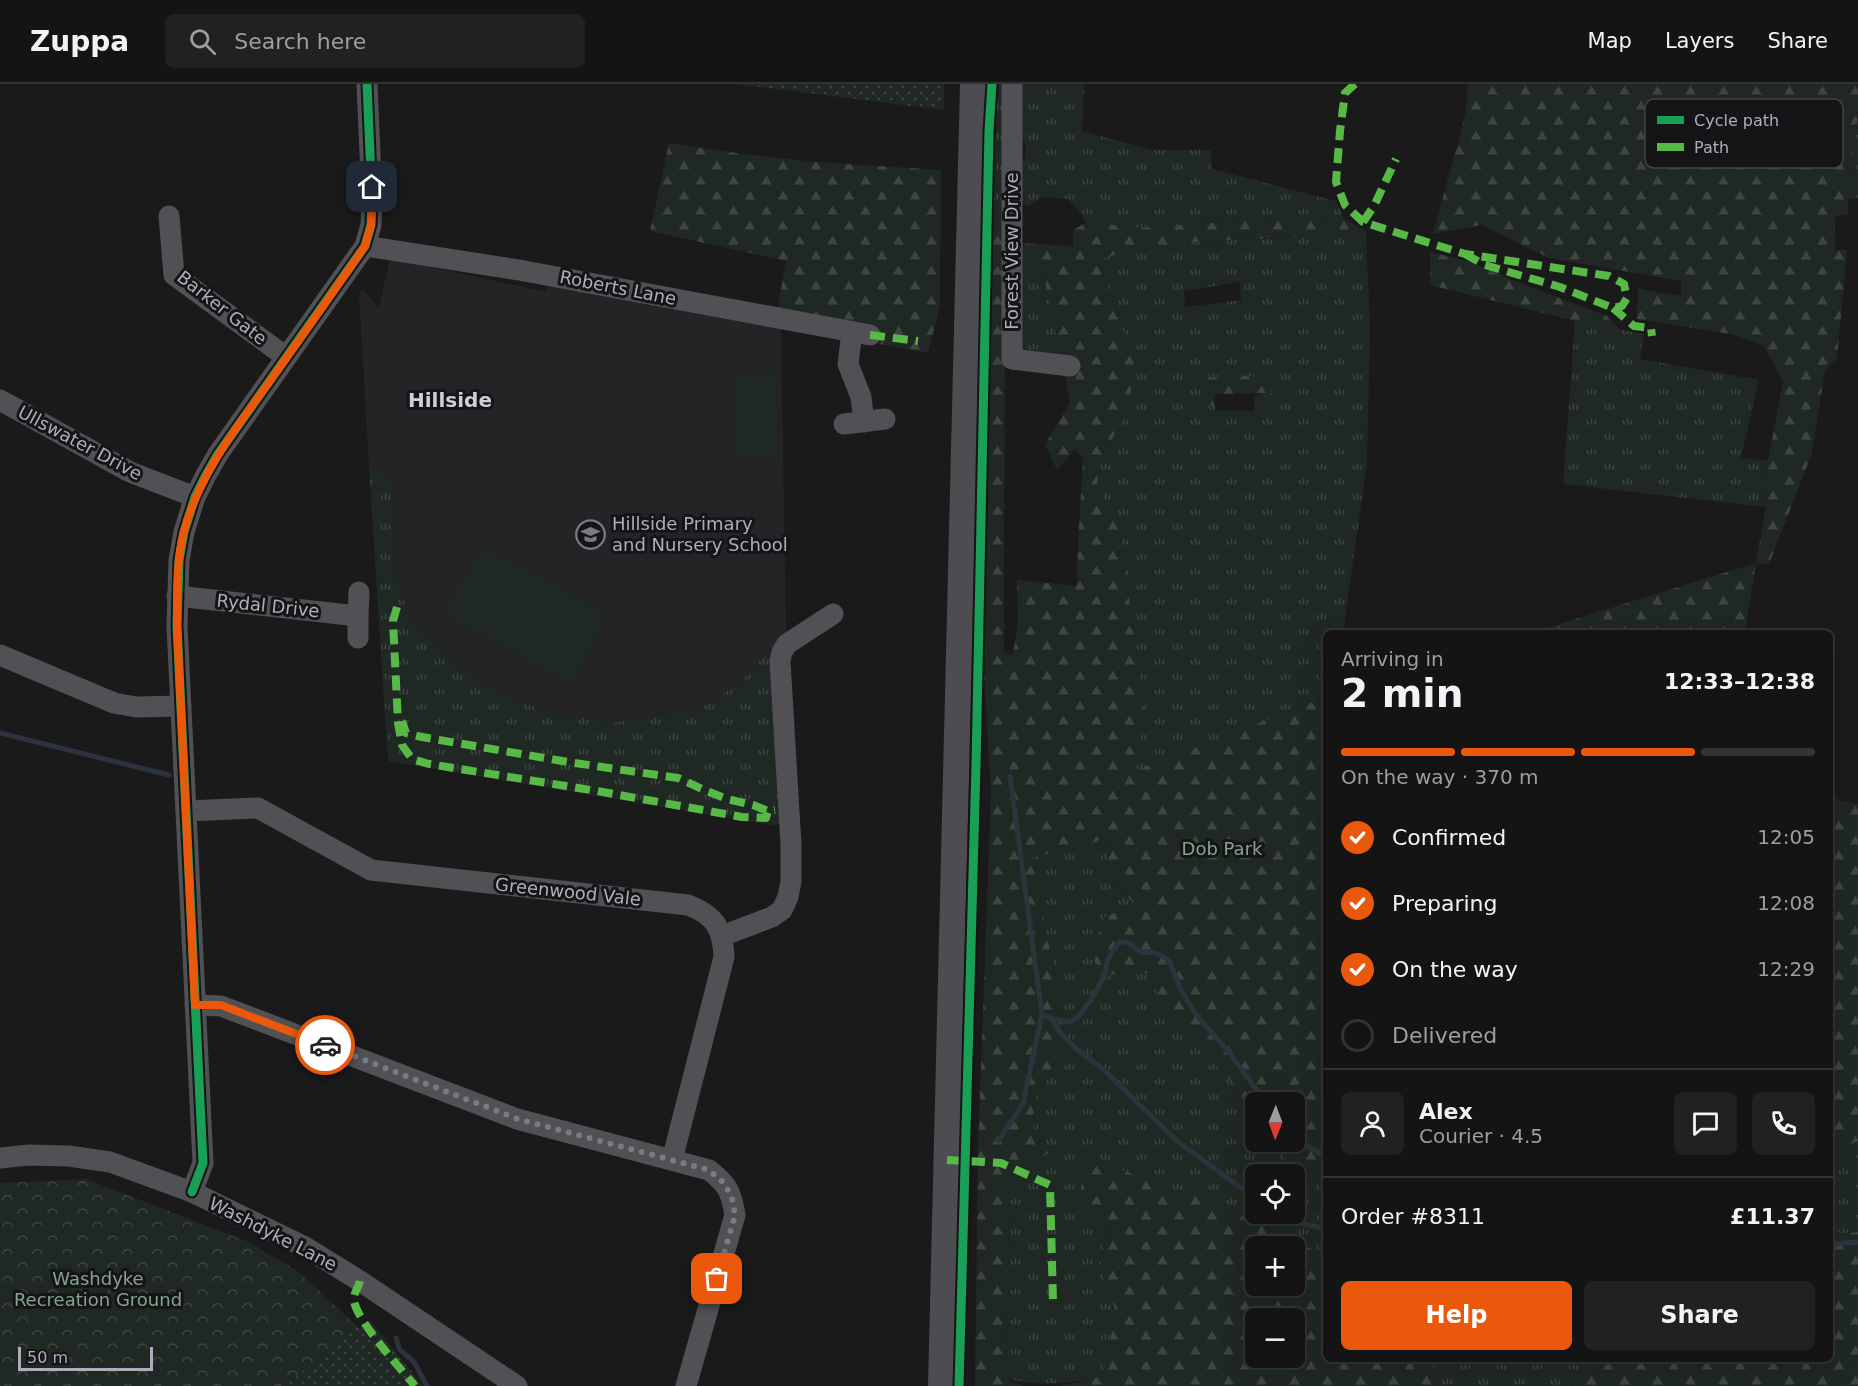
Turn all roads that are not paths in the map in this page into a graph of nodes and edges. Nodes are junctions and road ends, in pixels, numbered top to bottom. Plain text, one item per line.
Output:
1 (367, 84) edge
2 (975, 84) edge
3 (1012, 84) edge
4 (169, 216) dead end
5 (365, 246) junction
6 (286, 357) junction
7 (1070, 366) dead end
8 (0, 400) edge
9 (864, 422) dead end
10 (195, 497) junction
11 (359, 592) dead end
12 (177, 596) junction
13 (833, 615) dead end
14 (358, 616) junction
15 (358, 638) dead end
16 (0, 655) edge
17 (181, 706) junction
18 (186, 810) junction
19 (722, 936) junction
20 (195, 1005) junction
21 (0, 1158) edge
22 (672, 1160) junction
23 (192, 1192) junction
24 (517, 1386) edge
25 (686, 1386) edge
26 (941, 1386) edge

1 - 5 street
2 - 26 main road
3 - 7 street, Forest View Drive
4 - 6 street, Barker Gate
5 - 6 street
5 - 9 street, Roberts Lane
6 - 10 street
8 - 10 street, Ullswater Drive
10 - 12 street
11 - 14 street
12 - 14 street, Rydal Drive
12 - 17 street
13 - 19 street
14 - 15 street
16 - 17 street
17 - 18 street
18 - 19 street, Greenwood Vale
18 - 20 street
19 - 22 street
20 - 22 street
20 - 23 street
21 - 23 street, Washdyke Lane
22 - 25 street
23 - 24 street, Washdyke Lane

